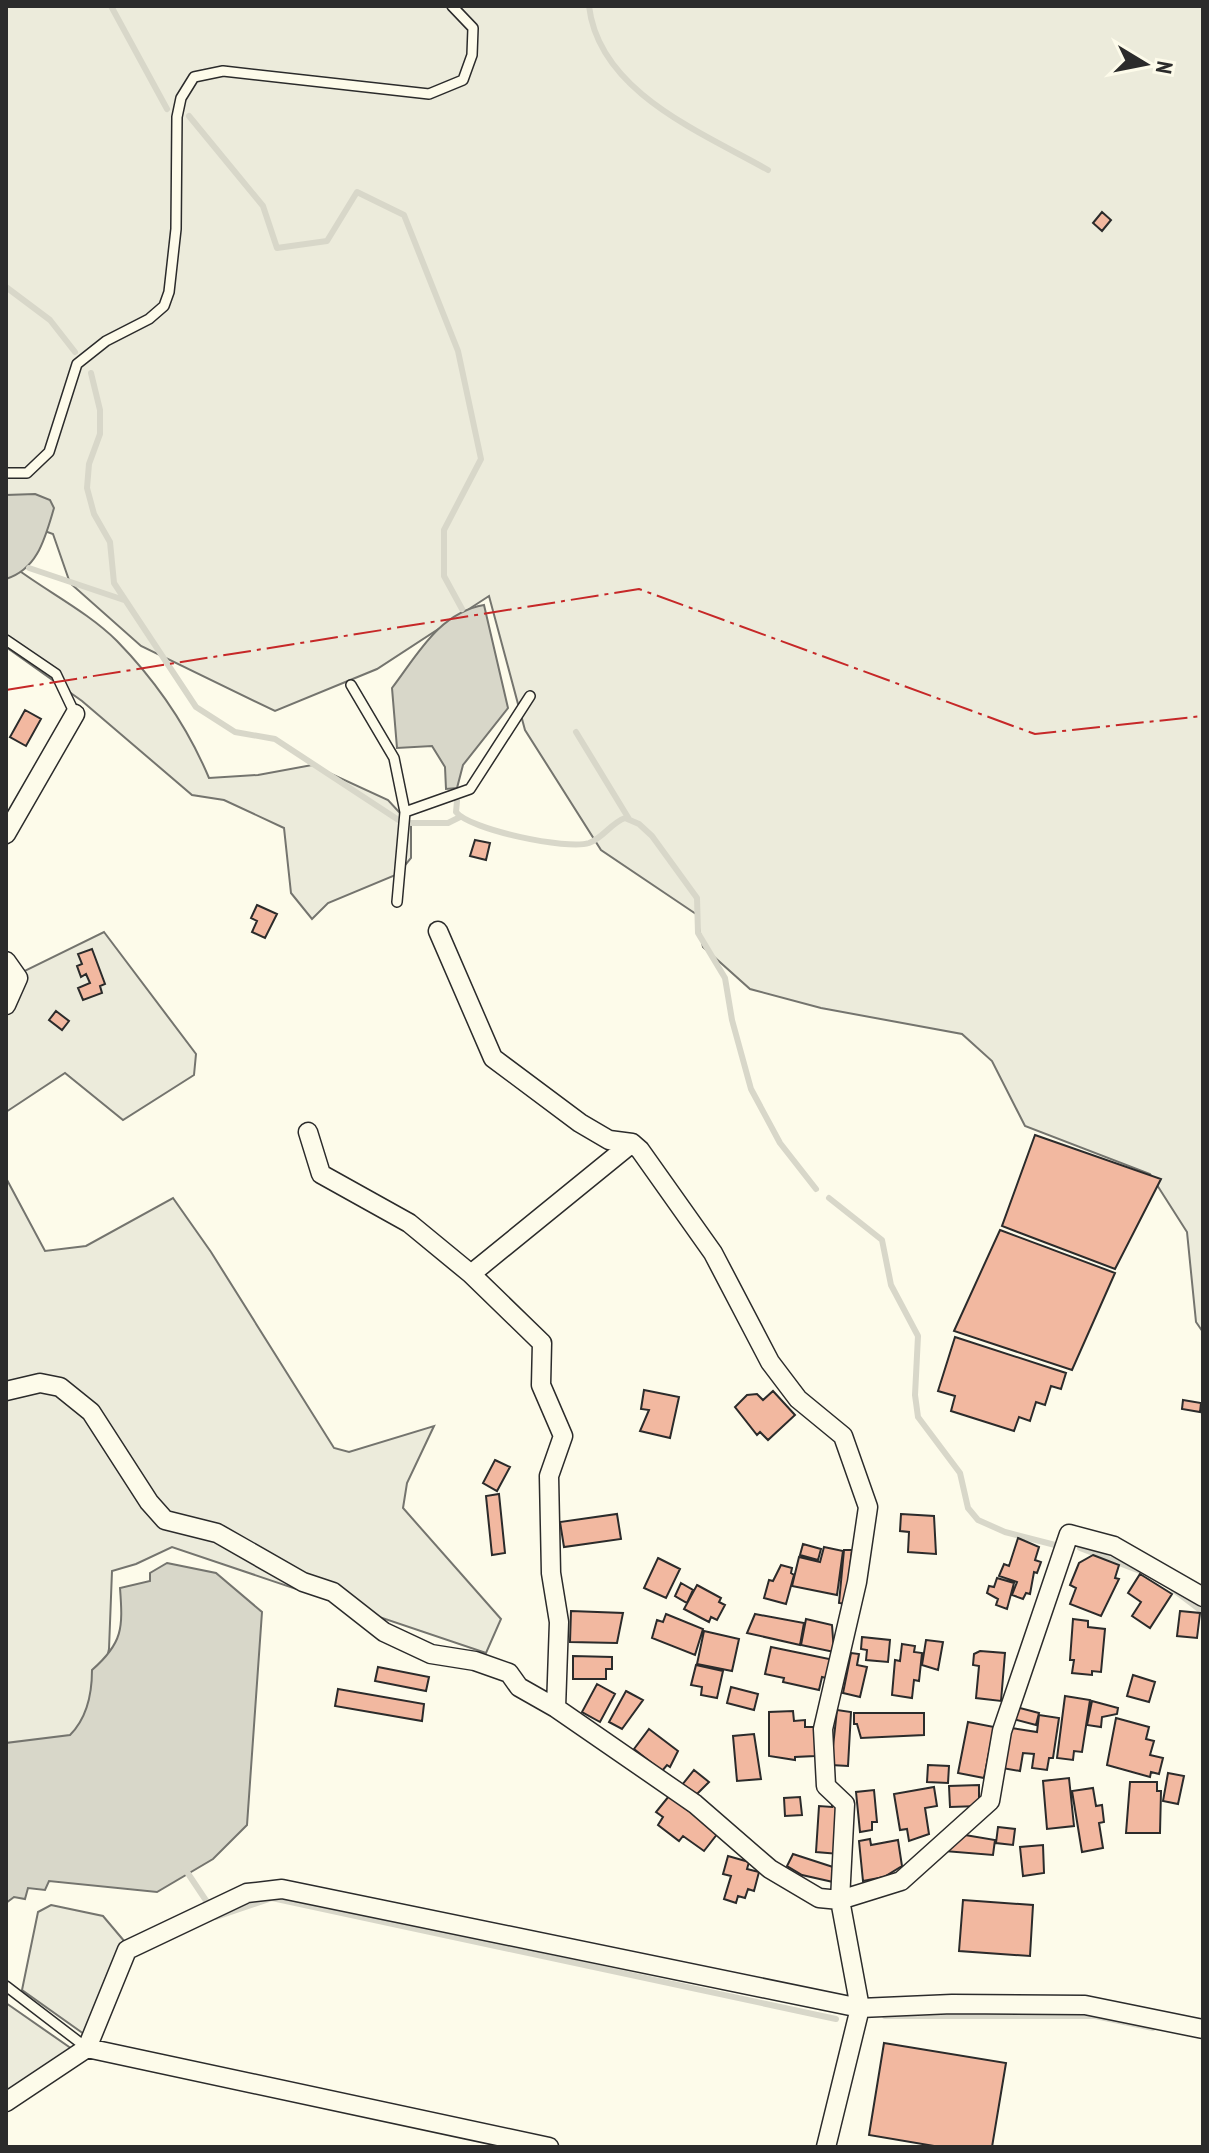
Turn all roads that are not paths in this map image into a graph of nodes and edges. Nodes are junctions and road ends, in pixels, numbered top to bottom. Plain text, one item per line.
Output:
1 (452, 6) edge
2 (6, 473) edge
3 (6, 640) edge
4 (351, 685) dead end
5 (530, 696) dead end
6 (75, 714) joint
7 (405, 812) junction
8 (6, 834) edge
9 (397, 902) dead end
10 (438, 931) dead end
11 (6, 961) edge
12 (6, 1005) edge
13 (308, 1132) dead end
14 (632, 1143) junction
15 (471, 1274) junction
16 (6, 1391) edge
17 (1203, 1597) edge
18 (556, 1708) junction
19 (840, 1900) junction
20 (6, 1986) edge
21 (860, 2008) junction
22 (1203, 2029) edge
23 (87, 2048) junction
24 (6, 2102) edge
25 (549, 2147) edge
26 (826, 2147) edge

1 - 2 lane
3 - 6 lane
4 - 7 lane
5 - 7 lane
6 - 8 street
7 - 9 lane
10 - 14 street
11 - 12 street
13 - 15 street
14 - 15 street
14 - 19 street
15 - 18 street
16 - 18 street
17 - 19 street
18 - 19 street
19 - 21 street
20 - 23 lane
21 - 22 street
21 - 23 street
21 - 26 street
23 - 24 street
23 - 25 street

